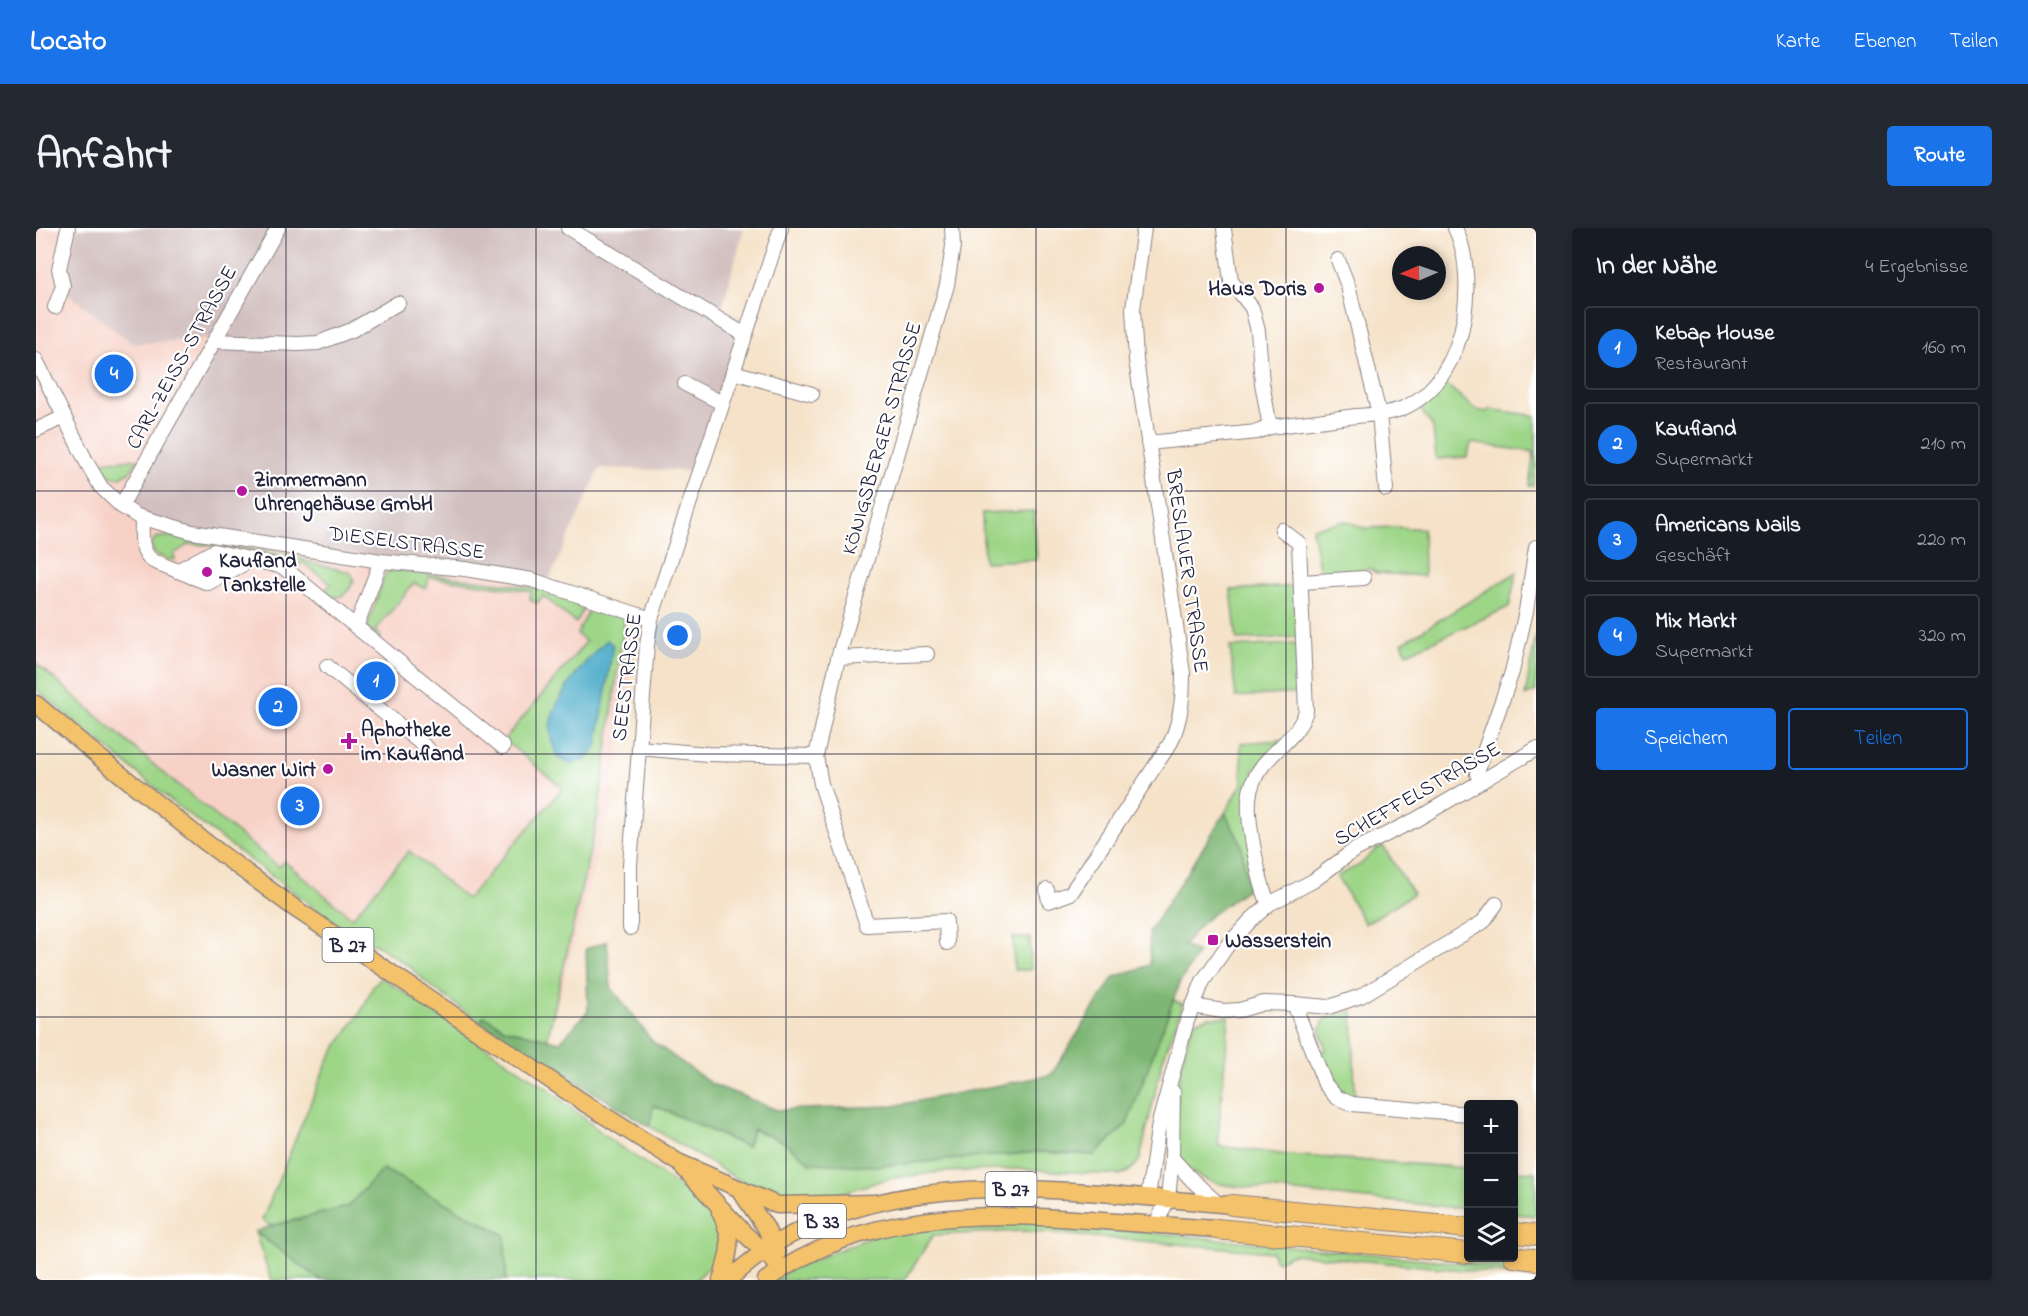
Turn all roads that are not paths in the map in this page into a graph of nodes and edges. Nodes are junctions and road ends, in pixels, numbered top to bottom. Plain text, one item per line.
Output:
1 (68, 228) edge
2 (278, 228) edge
3 (568, 228) edge
4 (781, 228) edge
5 (952, 228) edge
6 (1144, 228) edge
7 (1455, 228) edge
8 (1224, 229) edge
9 (1338, 260) dead end
10 (398, 303) dead end
11 (56, 307) dead end
12 (745, 335) junction
13 (214, 341) junction
14 (36, 360) edge
15 (733, 372) junction
16 (685, 384) dead end
17 (812, 394) dead end
18 (722, 403) junction
19 (1378, 414) junction
20 (64, 417) junction
21 (1270, 426) junction
22 (36, 430) edge
23 (1148, 443) junction
24 (1386, 489) dead end
25 (121, 506) junction
26 (142, 518) junction
27 (1282, 530) dead end
28 (1536, 546) edge
29 (232, 555) junction
30 (252, 560) junction
31 (381, 561) junction
32 (177, 571) junction
33 (192, 577) junction
34 (1364, 578) dead end
35 (1302, 582) junction
36 (651, 619) junction
37 (356, 627) junction
38 (927, 654) dead end
39 (838, 658) junction
40 (327, 666) dead end
41 (36, 704) edge
42 (502, 747) dead end
43 (639, 748) junction
44 (428, 749) dead end
45 (1536, 749) edge
46 (816, 756) junction
47 (1482, 781) junction
48 (1047, 891) dead end
49 (1269, 904) junction
50 (1496, 904) dead end
51 (630, 928) dead end
52 (947, 943) dead end
53 (1294, 1004) junction
54 (1192, 1006) junction
55 (1173, 1067) junction
56 (1464, 1114) edge
57 (1172, 1158) junction
58 (678, 1162) junction
59 (739, 1189) junction
60 (711, 1196) junction
61 (1148, 1197) junction
62 (1168, 1199) junction
63 (874, 1203) junction
64 (1224, 1204) junction
65 (1156, 1224) junction
66 (1464, 1228) edge
67 (1216, 1229) joint
68 (1518, 1233) edge
69 (1536, 1235) edge
70 (768, 1248) junction
71 (1464, 1253) edge
72 (1518, 1258) edge
73 (1536, 1260) edge
74 (782, 1269) junction
75 (721, 1280) edge
76 (728, 1280) edge
77 (766, 1280) edge

1 - 11 street
2 - 13 street, CARL-ZEISS-STRASSE
3 - 12 street
4 - 12 street, SEESTRASSE
5 - 39 street, KÖNIGSBERGER STRASSE
6 - 23 street, BRESLAUER STRASSE
7 - 19 street
8 - 21 street
9 - 19 street
10 - 13 street
12 - 15 street, SEESTRASSE
13 - 25 street, CARL-ZEISS-STRASSE
14 - 20 street, DIESELSTRASSE
15 - 17 street
15 - 18 street, SEESTRASSE
16 - 18 street
18 - 36 street, SEESTRASSE
19 - 21 street
19 - 24 street
20 - 22 street
20 - 25 street, DIESELSTRASSE
21 - 23 street
23 - 48 street, BRESLAUER STRASSE
25 - 26 street, DIESELSTRASSE
26 - 31 street, DIESELSTRASSE
26 - 32 street
27 - 35 street
28 - 47 street
29 - 30 street
29 - 32 street
29 - 33 street
30 - 33 street
30 - 37 street
31 - 36 street, DIESELSTRASSE
31 - 37 street
32 - 33 street
34 - 35 street
35 - 49 street
36 - 43 street, SEESTRASSE
37 - 42 street
38 - 39 street
39 - 46 street, KÖNIGSBERGER STRASSE
40 - 44 street
41 - 58 main road, B 27
43 - 46 street
43 - 51 street, SEESTRASSE
45 - 47 street, SCHEFFELSTRASSE
46 - 52 street, KÖNIGSBERGER STRASSE
47 - 49 street, SCHEFFELSTRASSE
49 - 54 street, SCHEFFELSTRASSE
50 - 53 street
53 - 54 street
53 - 56 street
54 - 55 street, SCHEFFELSTRASSE
55 - 57 street, SCHEFFELSTRASSE
55 - 61 street, SCHEFFELSTRASSE
57 - 62 street, SCHEFFELSTRASSE
57 - 64 street
58 - 59 main road, B 27
58 - 60 main road, B 27
59 - 63 main road, B 27
59 - 70 main road, B 27
60 - 70 main road, B 27
60 - 75 main road
61 - 62 main road, B 27
61 - 63 main road, B 27
61 - 65 main road
62 - 64 main road, B 27
62 - 65 street, SCHEFFELSTRASSE
63 - 70 main road, B 33
64 - 66 highway, B 27
65 - 67 main road, B 27
65 - 74 main road, B 27
67 - 71 highway, B 27
68 - 69 highway
70 - 74 main road, B 27
70 - 76 main road, B 33
72 - 73 highway
74 - 77 main road

